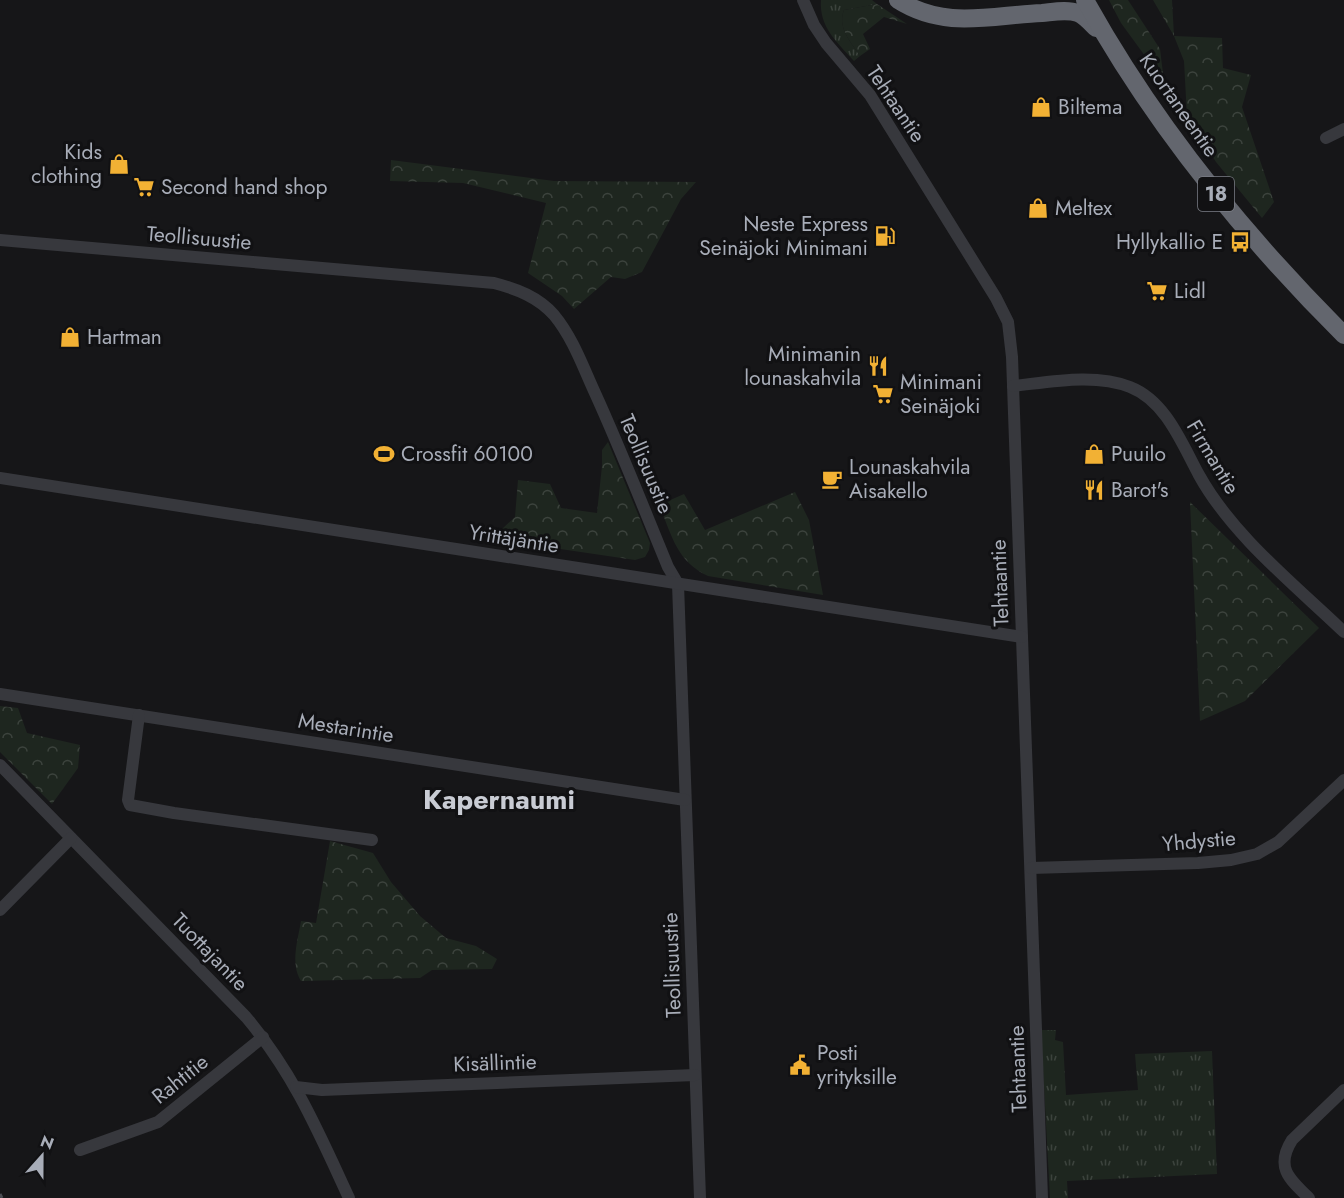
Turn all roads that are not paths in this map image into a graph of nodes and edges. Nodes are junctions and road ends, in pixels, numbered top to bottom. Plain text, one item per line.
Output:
1 (803, 0) edge
2 (812, 0) edge
3 (898, 0) edge
4 (1042, 0) edge
5 (1085, 0) edge
6 (1021, 13) junction
7 (814, 25) junction
8 (1106, 38) junction
9 (1344, 129) edge
10 (1326, 138) dead end
11 (0, 240) edge
12 (1344, 335) edge
13 (1013, 386) junction
14 (0, 478) edge
15 (678, 584) junction
16 (1344, 632) edge
17 (1022, 637) junction
18 (0, 694) edge
19 (139, 715) junction
20 (0, 765) edge
21 (1344, 780) edge
22 (685, 800) junction
23 (72, 838) junction
24 (372, 840) dead end
25 (1031, 868) junction
26 (0, 910) edge
27 (263, 1037) junction
28 (696, 1075) junction
29 (296, 1087) junction
30 (1344, 1090) edge
31 (80, 1150) dead end
32 (349, 1198) edge
33 (700, 1198) edge
34 (1042, 1198) edge
35 (1309, 1198) edge

1 - 7 street, Tehtaantie
2 - 7 street
3 - 6 highway
4 - 6 highway
5 - 8 highway, Kuortaneentie / 18
6 - 8 highway
7 - 13 street, Tehtaantie
8 - 12 highway, Kuortaneentie / 18
9 - 10 street
11 - 15 street, Teollisuustie
13 - 16 street, Firmantie
13 - 17 street, Tehtaantie
14 - 15 street, Yrittäjäntie
15 - 17 street, Yrittäjäntie
15 - 22 street, Teollisuustie
17 - 25 street, Tehtaantie
18 - 19 street, Mestarintie
19 - 22 street, Mestarintie
19 - 24 street
20 - 23 street, Tuottajantie
21 - 25 street, Yhdystie
22 - 28 street, Teollisuustie
23 - 26 street
23 - 27 street, Tuottajantie
25 - 34 street, Tehtaantie
27 - 29 street, Tuottajantie
27 - 31 street, Rahtitie
28 - 29 street, Kisällintie
28 - 33 street, Teollisuustie
29 - 32 street, Tuottajantie
30 - 35 street

